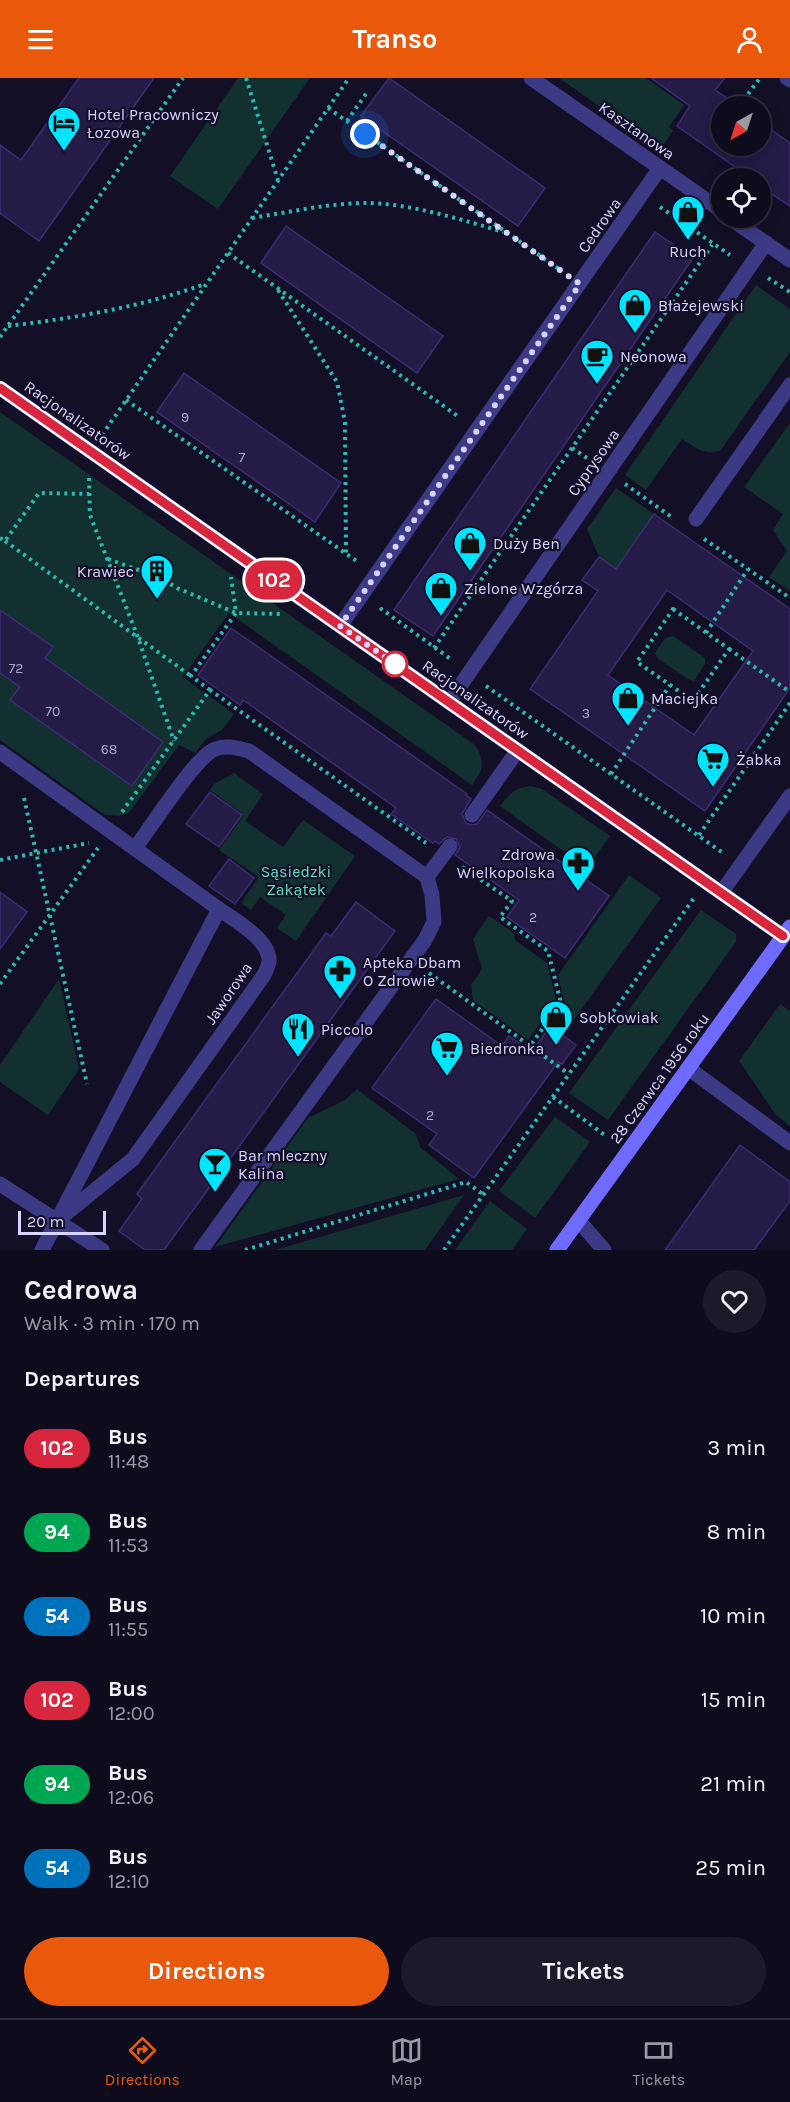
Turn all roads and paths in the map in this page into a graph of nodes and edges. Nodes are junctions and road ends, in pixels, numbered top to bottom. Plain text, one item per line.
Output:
1 (183, 78) edge
2 (246, 78) edge
3 (349, 78) edge
4 (531, 78) edge
5 (760, 78) edge
6 (368, 91) dead end
7 (746, 96) edge
8 (328, 108) junction
9 (347, 121) junction
10 (660, 168) junction
11 (278, 180) junction
12 (642, 195) junction
13 (711, 204) edge
14 (252, 218) junction
15 (744, 228) edge
16 (509, 235) junction
17 (766, 243) junction
18 (712, 245) junction
19 (228, 253) junction
20 (790, 260) edge
21 (750, 267) junction
22 (206, 284) junction
23 (580, 284) junction
24 (276, 287) junction
25 (790, 292) edge
26 (8, 326) junction
27 (0, 337) edge
28 (790, 385) edge
29 (0, 388) edge
30 (126, 400) junction
31 (477, 430) junction
32 (91, 452) junction
33 (89, 494) junction
34 (696, 519) dead end
35 (0, 538) edge
36 (5, 541) junction
37 (346, 554) junction
38 (108, 559) junction
39 (229, 568) dead end
40 (748, 569) dead end
41 (376, 575) junction
42 (362, 594) junction
43 (236, 613) junction
44 (283, 614) dead end
45 (340, 626) junction
46 (706, 633) junction
47 (137, 635) junction
48 (434, 648) junction
49 (729, 649) junction
50 (470, 674) junction
51 (191, 676) junction
52 (670, 685) junction
53 (210, 690) junction
54 (790, 692) edge
55 (450, 702) junction
56 (790, 703) edge
57 (174, 741) junction
58 (518, 750) junction
59 (0, 752) edge
60 (15, 762) junction
61 (611, 774) junction
62 (790, 796) edge
63 (472, 815) dead end
64 (107, 835) junction
65 (699, 835) junction
66 (135, 848) junction
67 (434, 849) dead end
68 (36, 853) junction
69 (451, 853) joint
70 (0, 860) edge
71 (741, 865) junction
72 (427, 877) junction
73 (685, 891) dead end
74 (722, 893) junction
75 (219, 909) junction
76 (49, 915) junction
77 (787, 931) edge
78 (411, 960) junction
79 (0, 984) edge
80 (530, 1046) junction
81 (688, 1068) junction
82 (569, 1074) junction
83 (87, 1084) dead end
84 (553, 1097) junction
85 (606, 1136) dead end
86 (790, 1143) edge
87 (0, 1184) edge
88 (484, 1195) junction
89 (579, 1220) junction
90 (57, 1221) junction
91 (42, 1250) edge
92 (102, 1250) edge
93 (201, 1250) edge
94 (245, 1250) edge
95 (444, 1250) edge
96 (557, 1250) edge
97 (604, 1250) edge

1 - 26 path
2 - 11 path
3 - 8 path
4 - 10 street, Kasztanowa
5 - 7 path
6 - 9 path
8 - 9 path
8 - 11 path
9 - 16 path
10 - 12 street, Cedrowa
10 - 13 street, Kasztanowa
11 - 14 path
12 - 18 path
12 - 23 street, Cedrowa
14 - 16 path
14 - 19 path
15 - 17 street
16 - 23 path
17 - 20 street
17 - 21 street, Cyprysowa
18 - 21 path
18 - 48 path
19 - 22 path
19 - 24 path
21 - 25 path
21 - 50 street, Cyprysowa
22 - 26 path
22 - 30 path
23 - 31 street, Cedrowa
24 - 31 path
24 - 37 path
26 - 27 path
28 - 34 street
29 - 32 street, Racjonalizatorów
30 - 32 path
30 - 37 path
31 - 41 street, Cedrowa
32 - 33 path
32 - 45 street, Racjonalizatorów
33 - 36 path
33 - 38 path
35 - 36 path
36 - 47 path
37 - 41 path
38 - 43 path
38 - 47 path
39 - 43 path
40 - 46 path
41 - 42 street, Cedrowa
42 - 45 street, Cedrowa
42 - 48 path
43 - 44 path
43 - 51 path
45 - 55 street, Racjonalizatorów
46 - 49 path
46 - 52 path
47 - 51 path
47 - 57 path
48 - 50 path
49 - 52 path
49 - 54 path
50 - 55 street, Cyprysowa
50 - 61 path
51 - 53 path
52 - 61 path
53 - 57 path
53 - 67 path
55 - 58 street, Racjonalizatorów
56 - 65 path
57 - 64 path
58 - 63 street
58 - 74 street, Racjonalizatorów
59 - 60 street, Jaworowa
60 - 64 street, Jaworowa
60 - 68 path
61 - 65 path
62 - 71 street
64 - 66 street, Jaworowa
64 - 68 path
64 - 76 path
65 - 71 path
66 - 72 street
66 - 75 street, Jaworowa
68 - 70 path
68 - 76 path
69 - 72 street
69 - 80 path
71 - 74 street
72 - 78 street
73 - 82 path
74 - 77 street, Racjonalizatorów
75 - 90 street
75 - 90 street, Jaworowa
76 - 79 path
76 - 83 path
77 - 81 street, 28 Czerwca 1956 roku
78 - 80 path
78 - 93 street
80 - 82 path
81 - 86 street
81 - 89 street, 28 Czerwca 1956 roku
82 - 84 path
84 - 85 path
84 - 88 path
87 - 90 street
88 - 94 path
88 - 95 path
89 - 96 street, 28 Czerwca 1956 roku
89 - 97 street
90 - 91 street, Jaworowa
90 - 92 street

